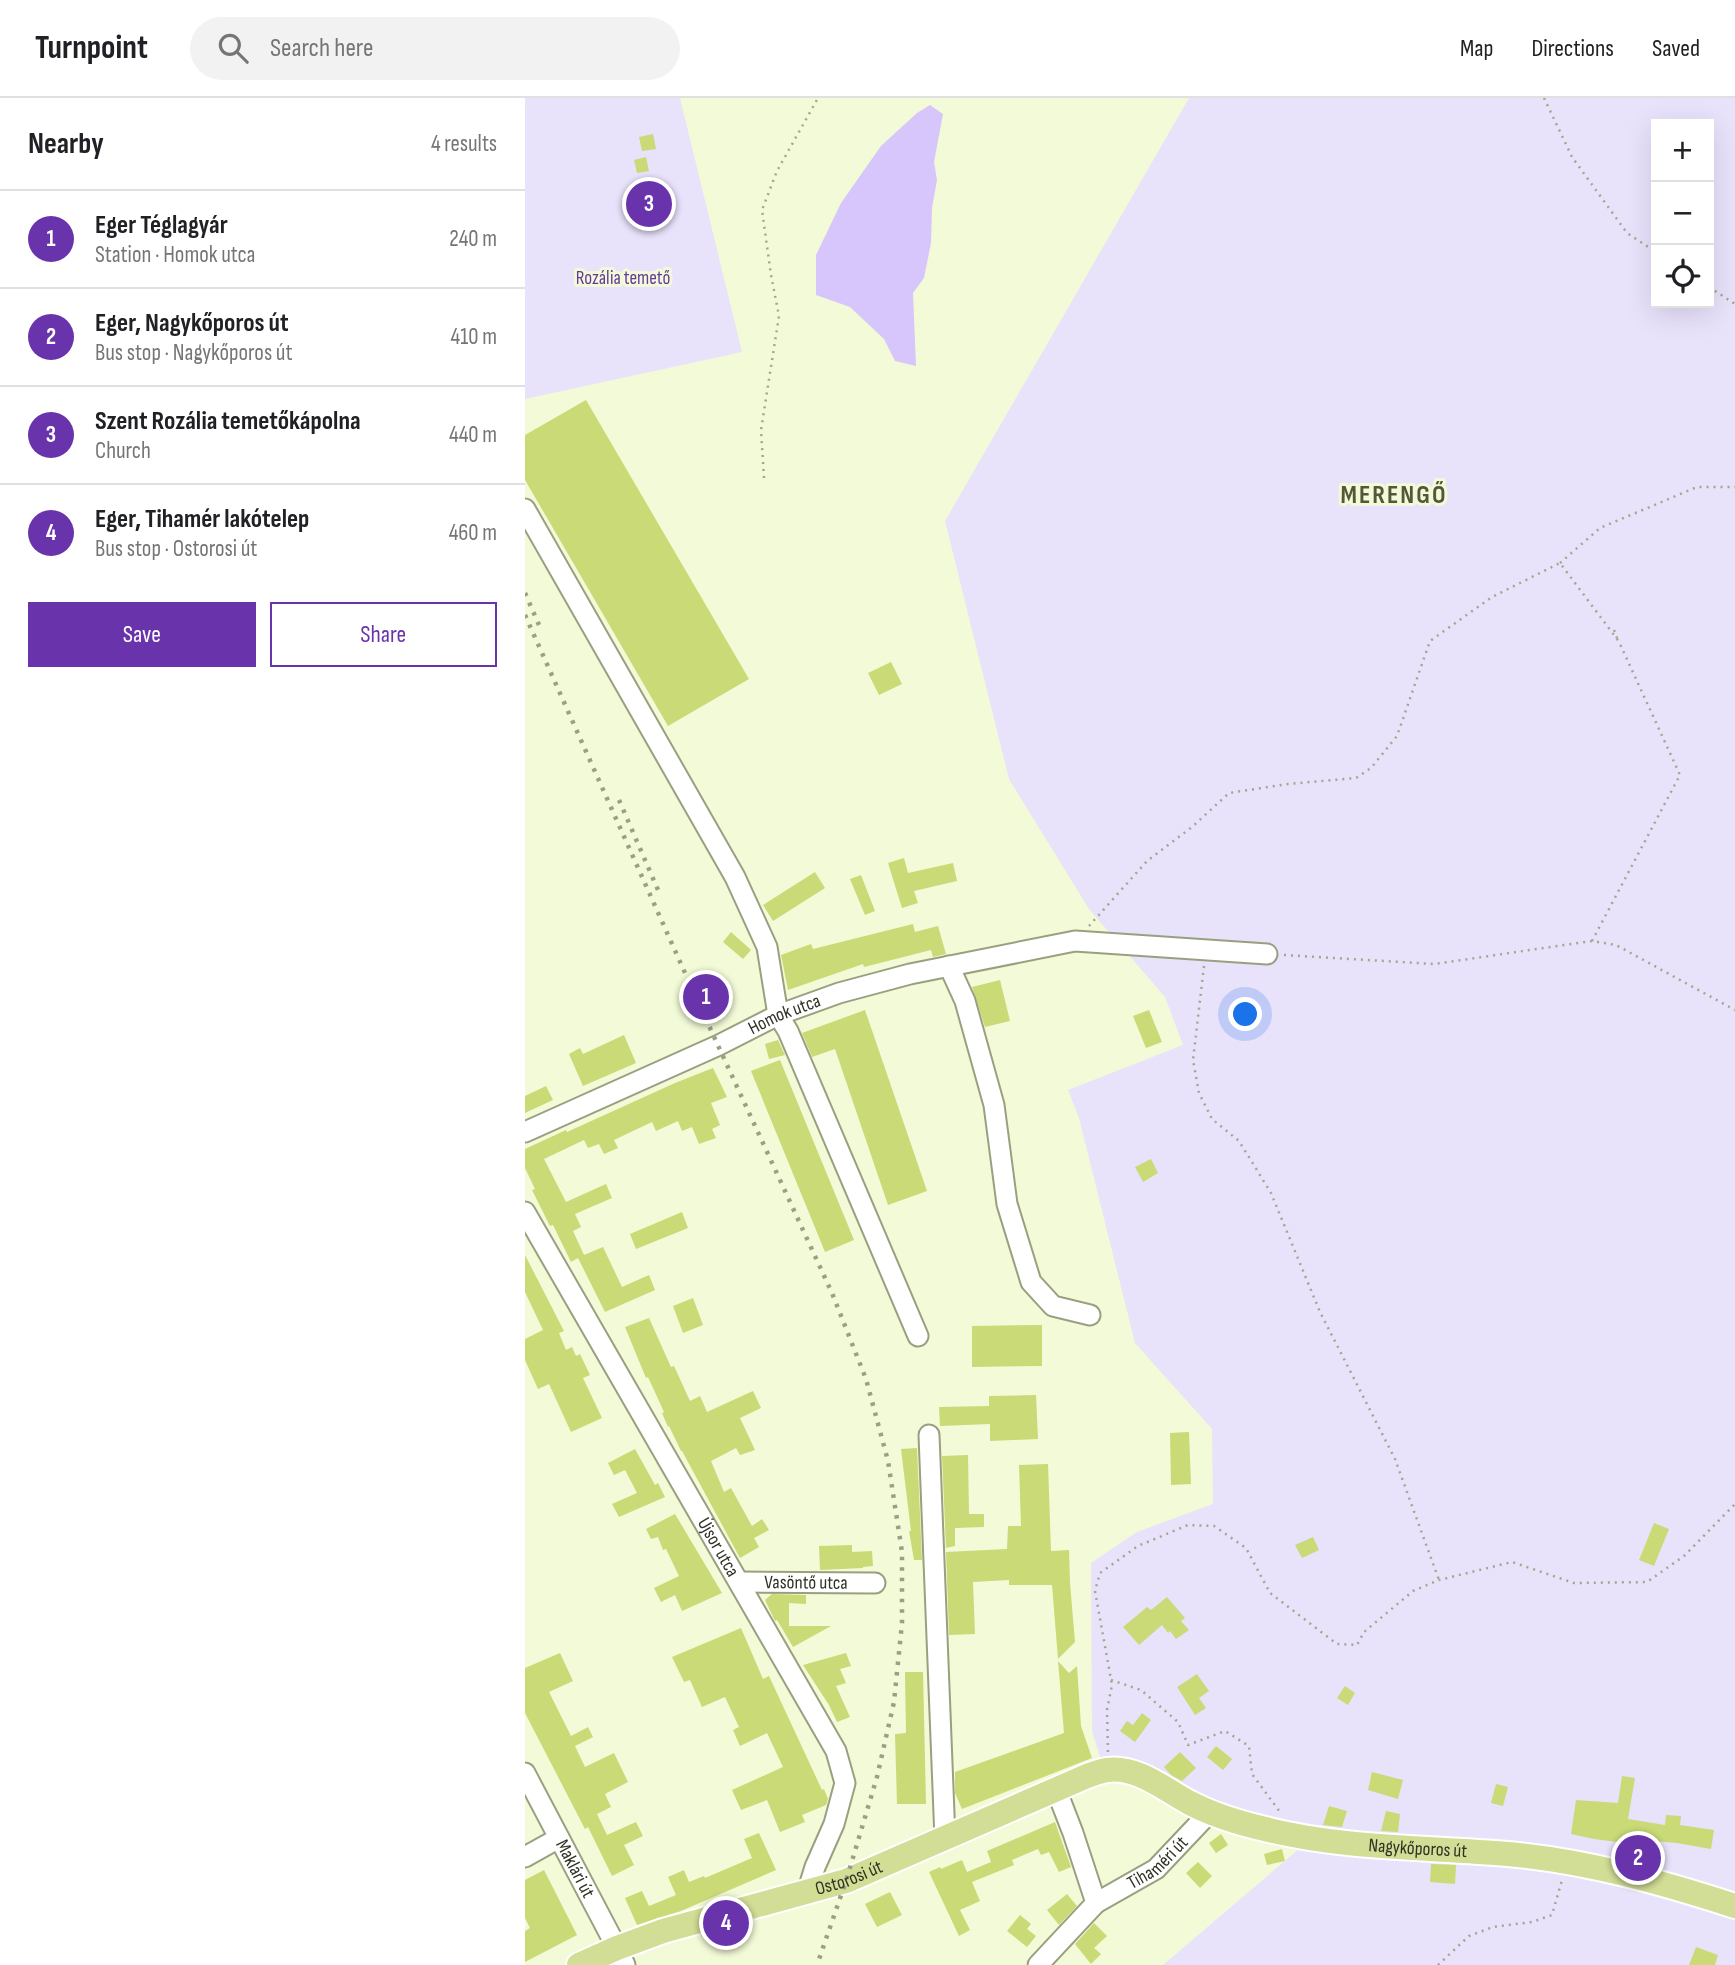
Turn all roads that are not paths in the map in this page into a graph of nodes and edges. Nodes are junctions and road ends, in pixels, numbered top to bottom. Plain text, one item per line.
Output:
1 (525, 509) edge
2 (1267, 954) road end
3 (949, 966) junction
4 (778, 1015) junction
5 (525, 1132) edge
6 (525, 1212) edge
7 (1090, 1315) dead end
8 (918, 1336) dead end
9 (929, 1435) dead end
10 (740, 1582) junction
11 (875, 1583) dead end
12 (1108, 1770) joint
13 (525, 1773) edge
14 (1056, 1789) junction
15 (1210, 1812) junction
16 (559, 1838) junction
17 (945, 1839) junction
18 (525, 1857) edge
19 (807, 1893) junction
20 (1096, 1903) junction
21 (1735, 1906) edge
22 (621, 1956) edge
23 (579, 1965) edge
24 (1038, 1965) edge

1 - 4 street
2 - 3 street, Homok utca
3 - 4 street, Homok utca
3 - 7 street
4 - 5 street, Homok utca
4 - 8 street
6 - 10 street, Újsor utca
9 - 17 street
10 - 11 street, Vasöntő utca
10 - 19 street, Újsor utca
12 - 14 main road, Ostorosi út
12 - 15 main road, Nagykőporos út
13 - 16 street, Maklári út
14 - 17 main road, Ostorosi út
14 - 20 street
15 - 20 street, Tihaméri út
15 - 21 main road, Nagykőporos út
16 - 18 street
16 - 22 street, Maklári út
17 - 19 main road, Ostorosi út
19 - 22 main road, Ostorosi út
20 - 24 street, Tihaméri út
22 - 23 main road, Ostorosi út

